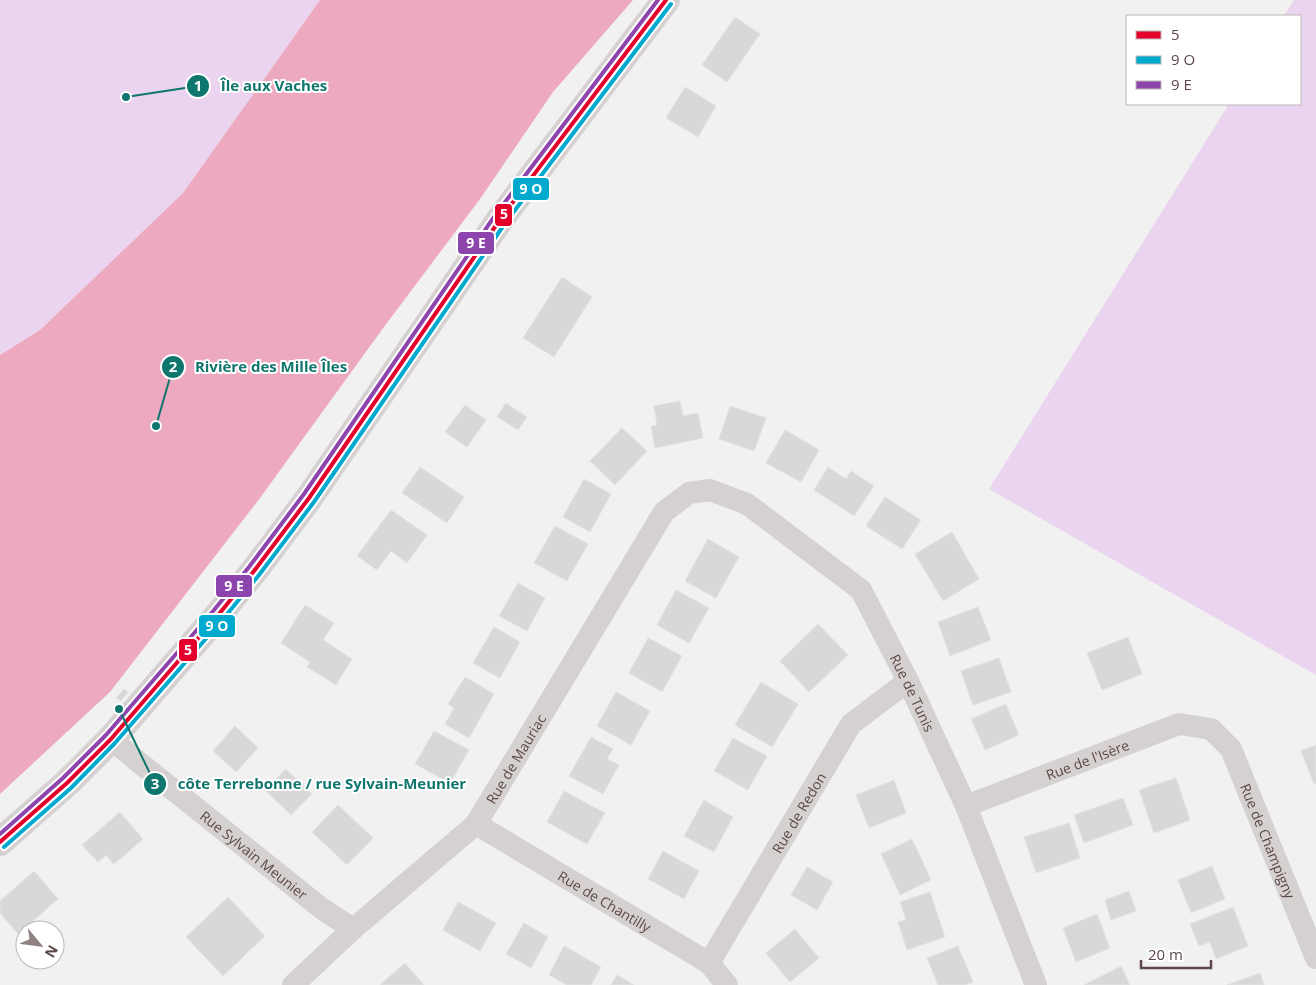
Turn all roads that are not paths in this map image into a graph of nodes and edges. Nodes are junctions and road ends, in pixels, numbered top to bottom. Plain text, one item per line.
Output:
1 (666, 0) edge
2 (689, 493) joint
3 (908, 681) junction
4 (1210, 728) joint
5 (111, 739) junction
6 (966, 806) junction
7 (476, 824) junction
8 (0, 842) edge
9 (353, 929) junction
10 (1316, 958) edge
11 (709, 963) junction
12 (293, 985) edge
13 (727, 985) edge
14 (1036, 985) edge

1 - 5 main road
2 - 3 street, Rue de Tunis
2 - 7 street, Rue de Mauriac
3 - 6 street, Rue de Tunis
3 - 11 street, Rue de Redon
4 - 6 street, Rue de l'Isère
4 - 10 street, Rue de Champigny
5 - 8 main road
5 - 9 street, Rue Sylvain Meunier
6 - 14 street, Rue de Tunis
7 - 9 street, Rue de Mauriac
7 - 11 street, Rue de Chantilly
9 - 12 street, Rue de Mauriac
11 - 13 street, Rue de Chantilly

